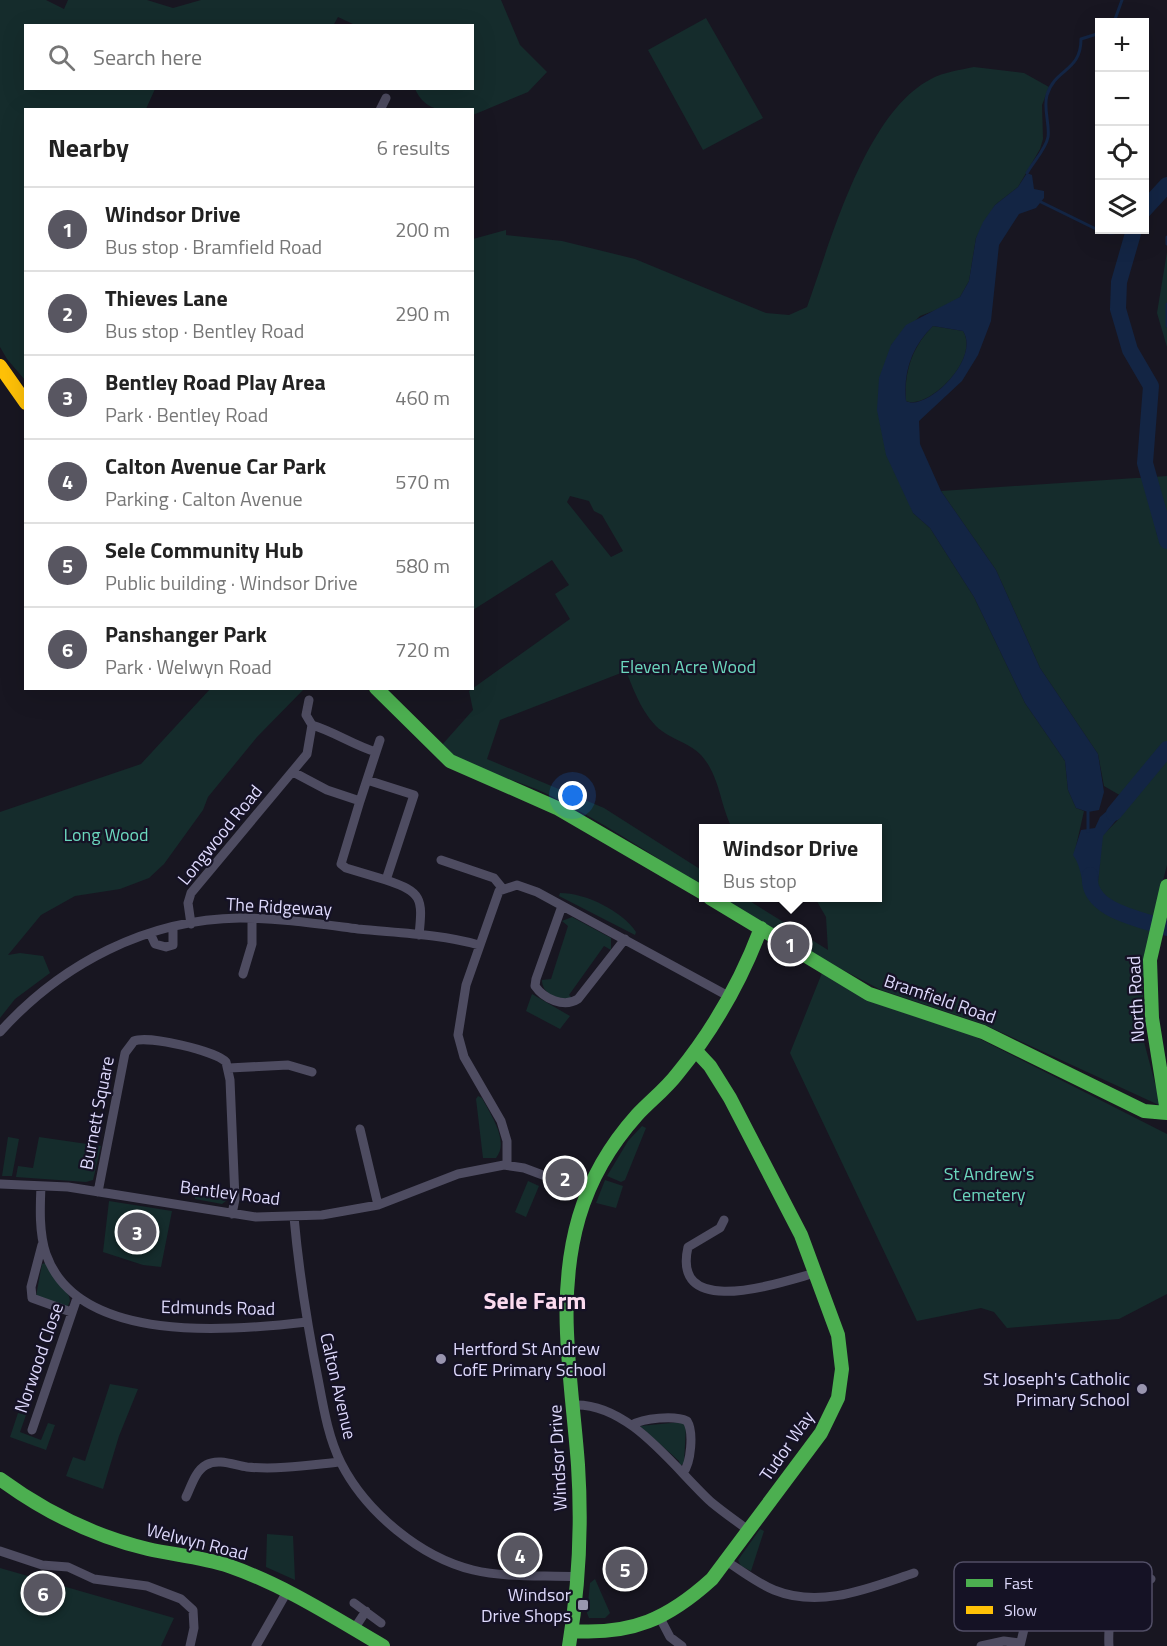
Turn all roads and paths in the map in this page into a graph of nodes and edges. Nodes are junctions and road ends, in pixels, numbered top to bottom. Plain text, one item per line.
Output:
1 (386, 98) dead end
2 (381, 108) edge
3 (0, 366) edge
4 (24, 400) edge
5 (378, 690) edge
6 (309, 700) dead end
7 (312, 725) junction
8 (380, 740) dead end
9 (376, 752) junction
10 (293, 772) junction
11 (367, 780) junction
12 (360, 801) junction
13 (441, 860) dead end
14 (386, 880) junction
15 (1167, 886) edge
16 (503, 889) junction
17 (699, 891) edge
18 (718, 902) edge
19 (562, 906) junction
20 (252, 918) junction
21 (191, 924) junction
22 (173, 927) junction
23 (761, 928) junction
24 (150, 933) junction
25 (419, 935) junction
26 (625, 939) junction
27 (480, 945) junction
28 (243, 974) dead end
29 (730, 997) junction
30 (0, 1032) edge
31 (696, 1051) junction
32 (228, 1068) junction
33 (312, 1072) dead end
34 (1167, 1112) edge
35 (360, 1129) dead end
36 (507, 1165) junction
37 (0, 1184) edge
38 (41, 1186) junction
39 (98, 1192) junction
40 (588, 1192) junction
41 (378, 1205) junction
42 (232, 1214) junction
43 (294, 1217) junction
44 (724, 1220) dead end
45 (43, 1241) junction
46 (815, 1273) junction
47 (77, 1298) junction
48 (71, 1312) junction
49 (307, 1322) junction
50 (574, 1405) junction
51 (632, 1425) junction
52 (32, 1430) dead end
53 (340, 1462) junction
54 (682, 1473) junction
55 (0, 1479) edge
56 (186, 1497) dead end
57 (748, 1530) junction
58 (0, 1551) edge
59 (726, 1560) junction
60 (914, 1573) dead end
61 (578, 1576) junction
62 (288, 1590) junction
63 (354, 1603) dead end
64 (366, 1611) junction
65 (660, 1618) junction
66 (381, 1623) dead end
67 (354, 1629) junction
68 (572, 1631) junction
69 (1110, 1631) edge
70 (258, 1645) edge
71 (1020, 1645) edge
72 (190, 1646) edge
73 (383, 1646) edge
74 (569, 1646) edge
75 (682, 1646) edge
76 (981, 1646) edge
77 (1109, 1646) edge

1 - 2 street
3 - 4 street
5 - 17 street
6 - 7 street, Longwood Road
7 - 9 street
7 - 10 street, Longwood Road
8 - 9 street
9 - 11 street
10 - 12 street
10 - 21 street, Longwood Road
11 - 12 street
11 - 14 street
12 - 14 street
13 - 16 street
14 - 25 street
15 - 34 street, North Road
16 - 19 street
16 - 27 street
18 - 23 street, Bramfield Road
19 - 26 street
19 - 26 street
20 - 21 street, The Ridgeway
20 - 25 street, The Ridgeway
20 - 28 street
21 - 22 street, The Ridgeway
22 - 24 street, The Ridgeway
22 - 24 street
23 - 29 street, Windsor Drive
23 - 34 street, Bramfield Road
24 - 30 street, The Ridgeway
25 - 27 street, The Ridgeway
26 - 29 street
27 - 36 street
29 - 31 street, Windsor Drive
31 - 40 street, Windsor Drive
31 - 46 street, Tudor Way
32 - 33 street
32 - 39 street, Burnett Square
32 - 42 street
35 - 41 street
36 - 40 street, Bentley Road
36 - 41 street, Bentley Road
37 - 38 street, Bentley Road
38 - 39 street, Bentley Road
38 - 45 street, Edmunds Road
39 - 42 street, Bentley Road
40 - 50 street, Windsor Drive
41 - 43 street, Bentley Road
42 - 43 street, Bentley Road
43 - 49 street, Calton Avenue
44 - 46 street
45 - 47 street, Edmunds Road
45 - 48 street
46 - 57 street, Tudor Way
47 - 48 street, Norwood Close
47 - 49 street, Edmunds Road
48 - 52 street, Norwood Close
49 - 53 street, Calton Avenue
50 - 51 street
50 - 61 street, Windsor Drive
51 - 54 street
51 - 54 street
53 - 56 street
53 - 61 street, Calton Avenue
54 - 57 street
55 - 62 street, Welwyn Road
57 - 59 street, Tudor Way
58 - 72 street
59 - 60 street
59 - 65 street, Tudor Way
61 - 68 street, Windsor Drive
62 - 67 street, Welwyn Road
62 - 70 street
63 - 64 street
64 - 66 street
64 - 67 street
65 - 68 street, Tudor Way
65 - 75 street
67 - 73 street, Welwyn Road
68 - 74 street, Windsor Drive
69 - 77 street
71 - 76 street

